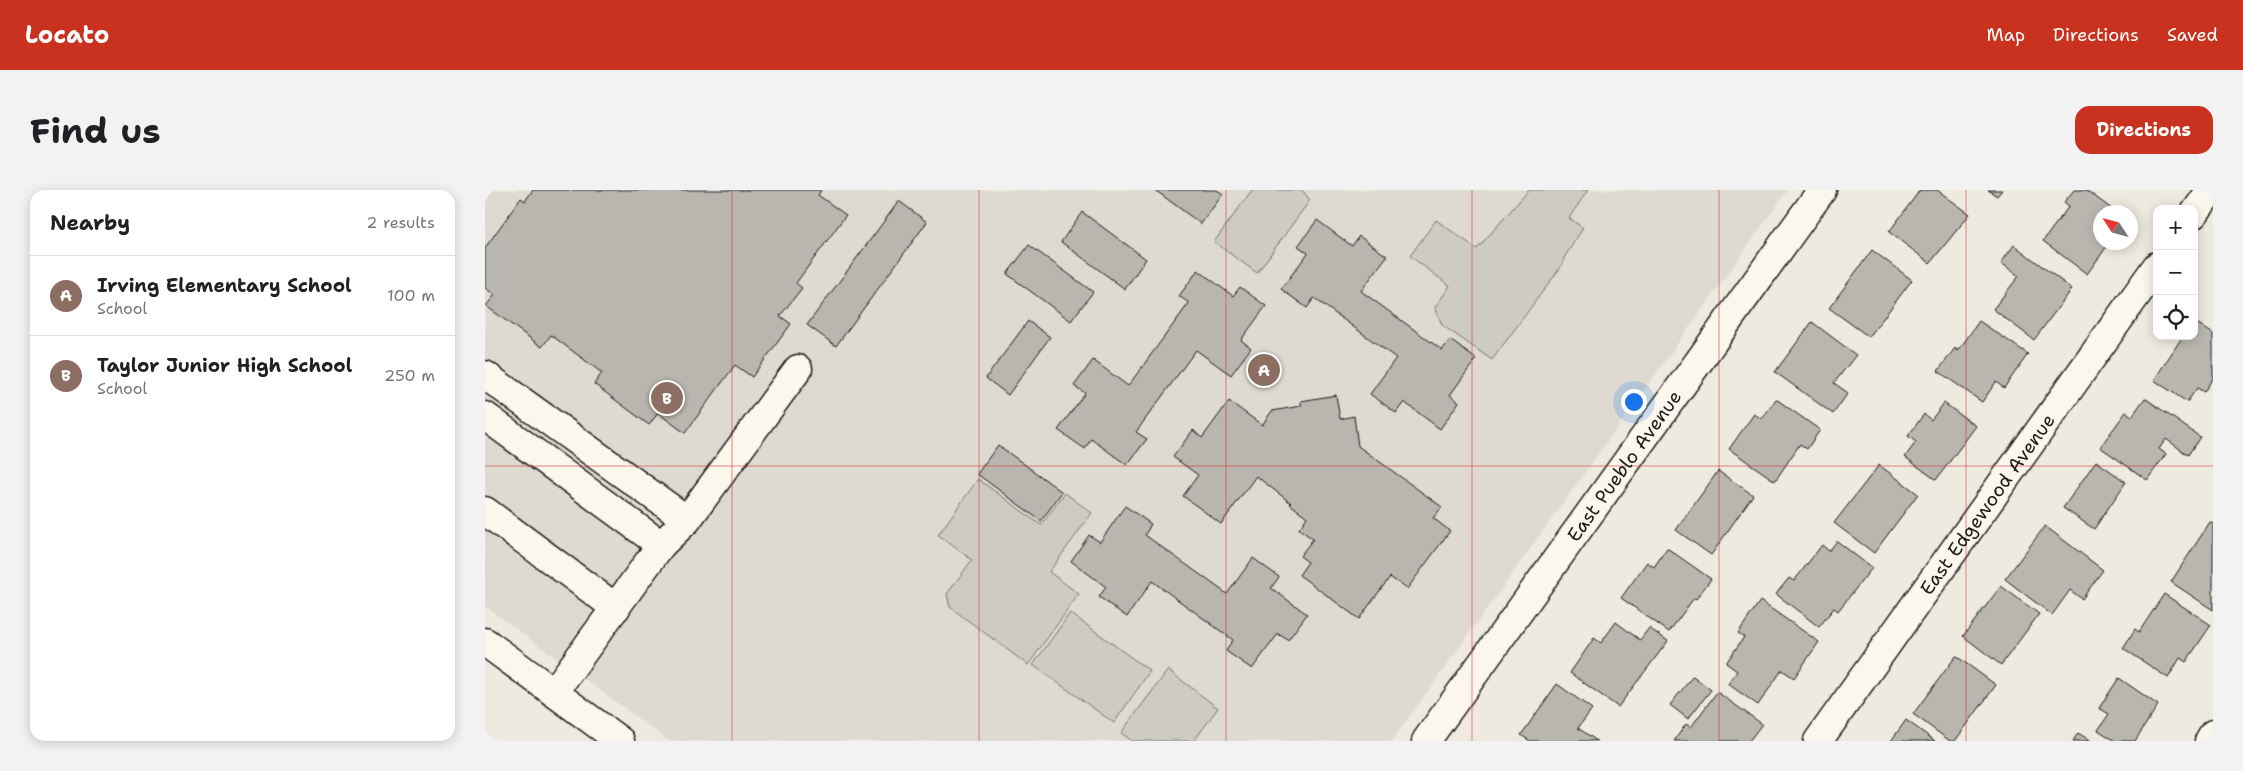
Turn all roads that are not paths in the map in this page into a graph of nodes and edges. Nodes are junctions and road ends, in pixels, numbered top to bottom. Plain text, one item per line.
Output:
1 (1822, 190) edge
2 (2211, 190) edge
3 (2198, 208) edge
4 (2153, 272) edge
5 (798, 369) dead end
6 (485, 375) edge
7 (485, 416) edge
8 (485, 511) edge
9 (687, 520) junction
10 (661, 545) junction
11 (616, 608) junction
12 (485, 642) edge
13 (554, 692) junction
14 (2213, 734) edge
15 (620, 741) edge
16 (1426, 741) edge
17 (1818, 741) edge
18 (2209, 741) edge

1 - 16 street, East Pueblo Avenue
2 - 3 street
4 - 17 street, East Edgewood Avenue
5 - 9 street
6 - 9 street
7 - 10 street
8 - 11 street
9 - 10 street
10 - 11 street
11 - 13 street
12 - 13 street
13 - 15 street
14 - 18 street

